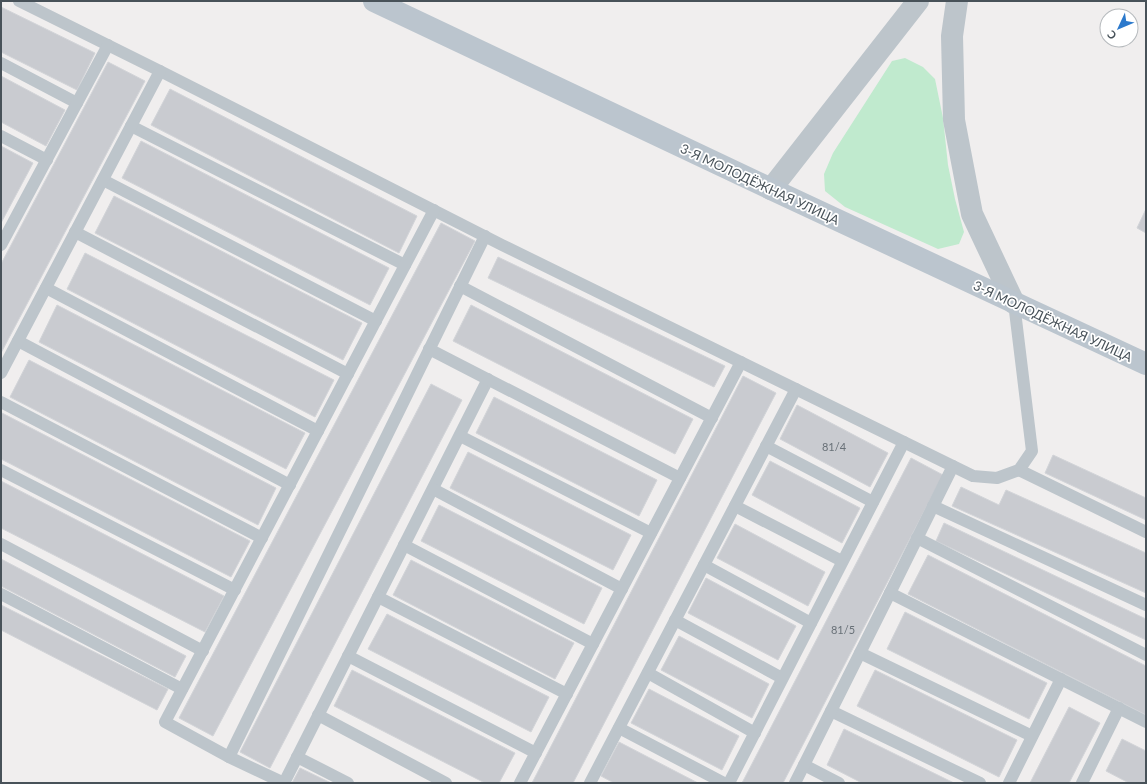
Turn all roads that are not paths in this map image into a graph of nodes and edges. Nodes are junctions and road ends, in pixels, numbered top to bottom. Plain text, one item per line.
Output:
1 (19, 1) edge
2 (374, 1) edge
3 (918, 1) edge
4 (957, 1) edge
5 (108, 45) junction
6 (1, 63) edge
7 (160, 71) junction
8 (77, 103) junction
9 (131, 126) junction
10 (1, 136) edge
11 (47, 160) junction
12 (103, 180) junction
13 (771, 190) junction
14 (434, 210) junction
15 (75, 232) junction
16 (485, 236) junction
17 (1, 245) edge
18 (405, 265) junction
19 (460, 286) junction
20 (46, 288) junction
21 (1014, 303) junction
22 (376, 321) junction
23 (18, 341) junction
24 (429, 349) junction
25 (741, 362) junction
26 (1146, 364) edge
27 (1, 373) edge
28 (348, 374) junction
29 (488, 379) junction
30 (796, 389) junction
31 (1, 402) edge
32 (712, 418) junction
33 (318, 431) junction
34 (460, 436) junction
35 (904, 442) junction
36 (766, 446) junction
37 (953, 466) junction
38 (1, 470) edge
39 (1019, 470) junction
40 (680, 478) junction
41 (290, 485) junction
42 (433, 489) junction
43 (873, 502) junction
44 (735, 506) junction
45 (933, 506) junction
46 (1146, 532) edge
47 (651, 533) junction
48 (262, 538) junction
49 (917, 538) junction
50 (1, 544) edge
51 (404, 545) junction
52 (842, 561) junction
53 (704, 566) junction
54 (622, 589) junction
55 (235, 590) junction
56 (890, 593) junction
57 (1, 594) edge
58 (378, 597) junction
59 (1146, 605) edge
60 (675, 620) junction
61 (811, 623) junction
62 (593, 644) junction
63 (203, 651) junction
64 (860, 653) junction
65 (1146, 655) edge
66 (348, 656) junction
67 (648, 673) junction
68 (782, 678) junction
69 (1061, 679) junction
70 (182, 689) junction
71 (567, 694) junction
72 (1119, 708) junction
73 (831, 711) junction
74 (318, 716) junction
75 (1146, 722) edge
76 (619, 728) junction
77 (755, 733) junction
78 (1032, 736) junction
79 (536, 753) junction
80 (229, 756) junction
81 (297, 757) junction
82 (804, 765) junction
83 (1084, 782) edge
84 (348, 783) edge
85 (446, 783) edge
86 (520, 783) edge
87 (591, 783) edge
88 (724, 783) edge
89 (729, 783) edge
90 (795, 783) edge
91 (839, 783) edge
92 (980, 783) edge
93 (1009, 783) edge

1 - 5 lane
2 - 13 main road, 3-Я МОЛОДЁЖНАЯ УЛИЦА
3 - 13 street
4 - 21 street
5 - 7 lane
5 - 8 lane
6 - 8 lane
7 - 9 lane
7 - 14 lane
8 - 11 lane
9 - 12 lane
9 - 18 lane
10 - 11 lane
11 - 17 lane
12 - 15 lane
12 - 22 lane
13 - 21 main road, 3-Я МОЛОДЁЖНАЯ УЛИЦА
14 - 16 lane
14 - 18 lane
15 - 20 lane
15 - 28 lane
16 - 19 lane
16 - 25 lane
18 - 22 lane
19 - 24 lane
19 - 32 lane
20 - 23 lane
20 - 33 lane
21 - 26 main road, 3-Я МОЛОДЁЖНАЯ УЛИЦА
21 - 39 lane
22 - 28 lane
23 - 27 lane
23 - 41 lane
24 - 29 lane
24 - 80 lane
25 - 30 lane
25 - 32 lane
28 - 33 lane
29 - 34 lane
29 - 40 lane
30 - 35 lane
30 - 36 lane
31 - 48 lane
32 - 40 lane
33 - 41 lane
34 - 42 lane
34 - 47 lane
35 - 37 lane
35 - 43 lane
36 - 43 lane
36 - 44 lane
37 - 39 lane
37 - 45 lane
38 - 55 lane
39 - 46 lane
40 - 47 lane
41 - 48 lane
42 - 51 lane
42 - 54 lane
43 - 52 lane
44 - 52 lane
44 - 53 lane
45 - 49 lane
45 - 59 lane
47 - 54 lane
48 - 55 lane
49 - 56 lane
49 - 65 lane
50 - 63 lane
51 - 58 lane
51 - 62 lane
52 - 61 lane
53 - 60 lane
53 - 61 lane
54 - 62 lane
55 - 63 lane
56 - 64 lane
56 - 69 lane
57 - 70 lane
58 - 66 lane
58 - 71 lane
60 - 67 lane
60 - 68 lane
61 - 68 lane
62 - 71 lane
63 - 70 lane
64 - 73 lane
64 - 78 lane
66 - 74 lane
66 - 79 lane
67 - 76 lane
67 - 77 lane
68 - 77 lane
69 - 72 lane
69 - 78 lane
70 - 80 lane
71 - 79 lane
72 - 75 lane
72 - 83 lane
73 - 82 lane
73 - 92 lane
74 - 81 lane
74 - 85 lane
76 - 87 lane
76 - 88 lane
77 - 89 lane
78 - 93 lane
79 - 86 lane
80 - 81 lane
81 - 84 lane
82 - 90 lane
82 - 91 lane

